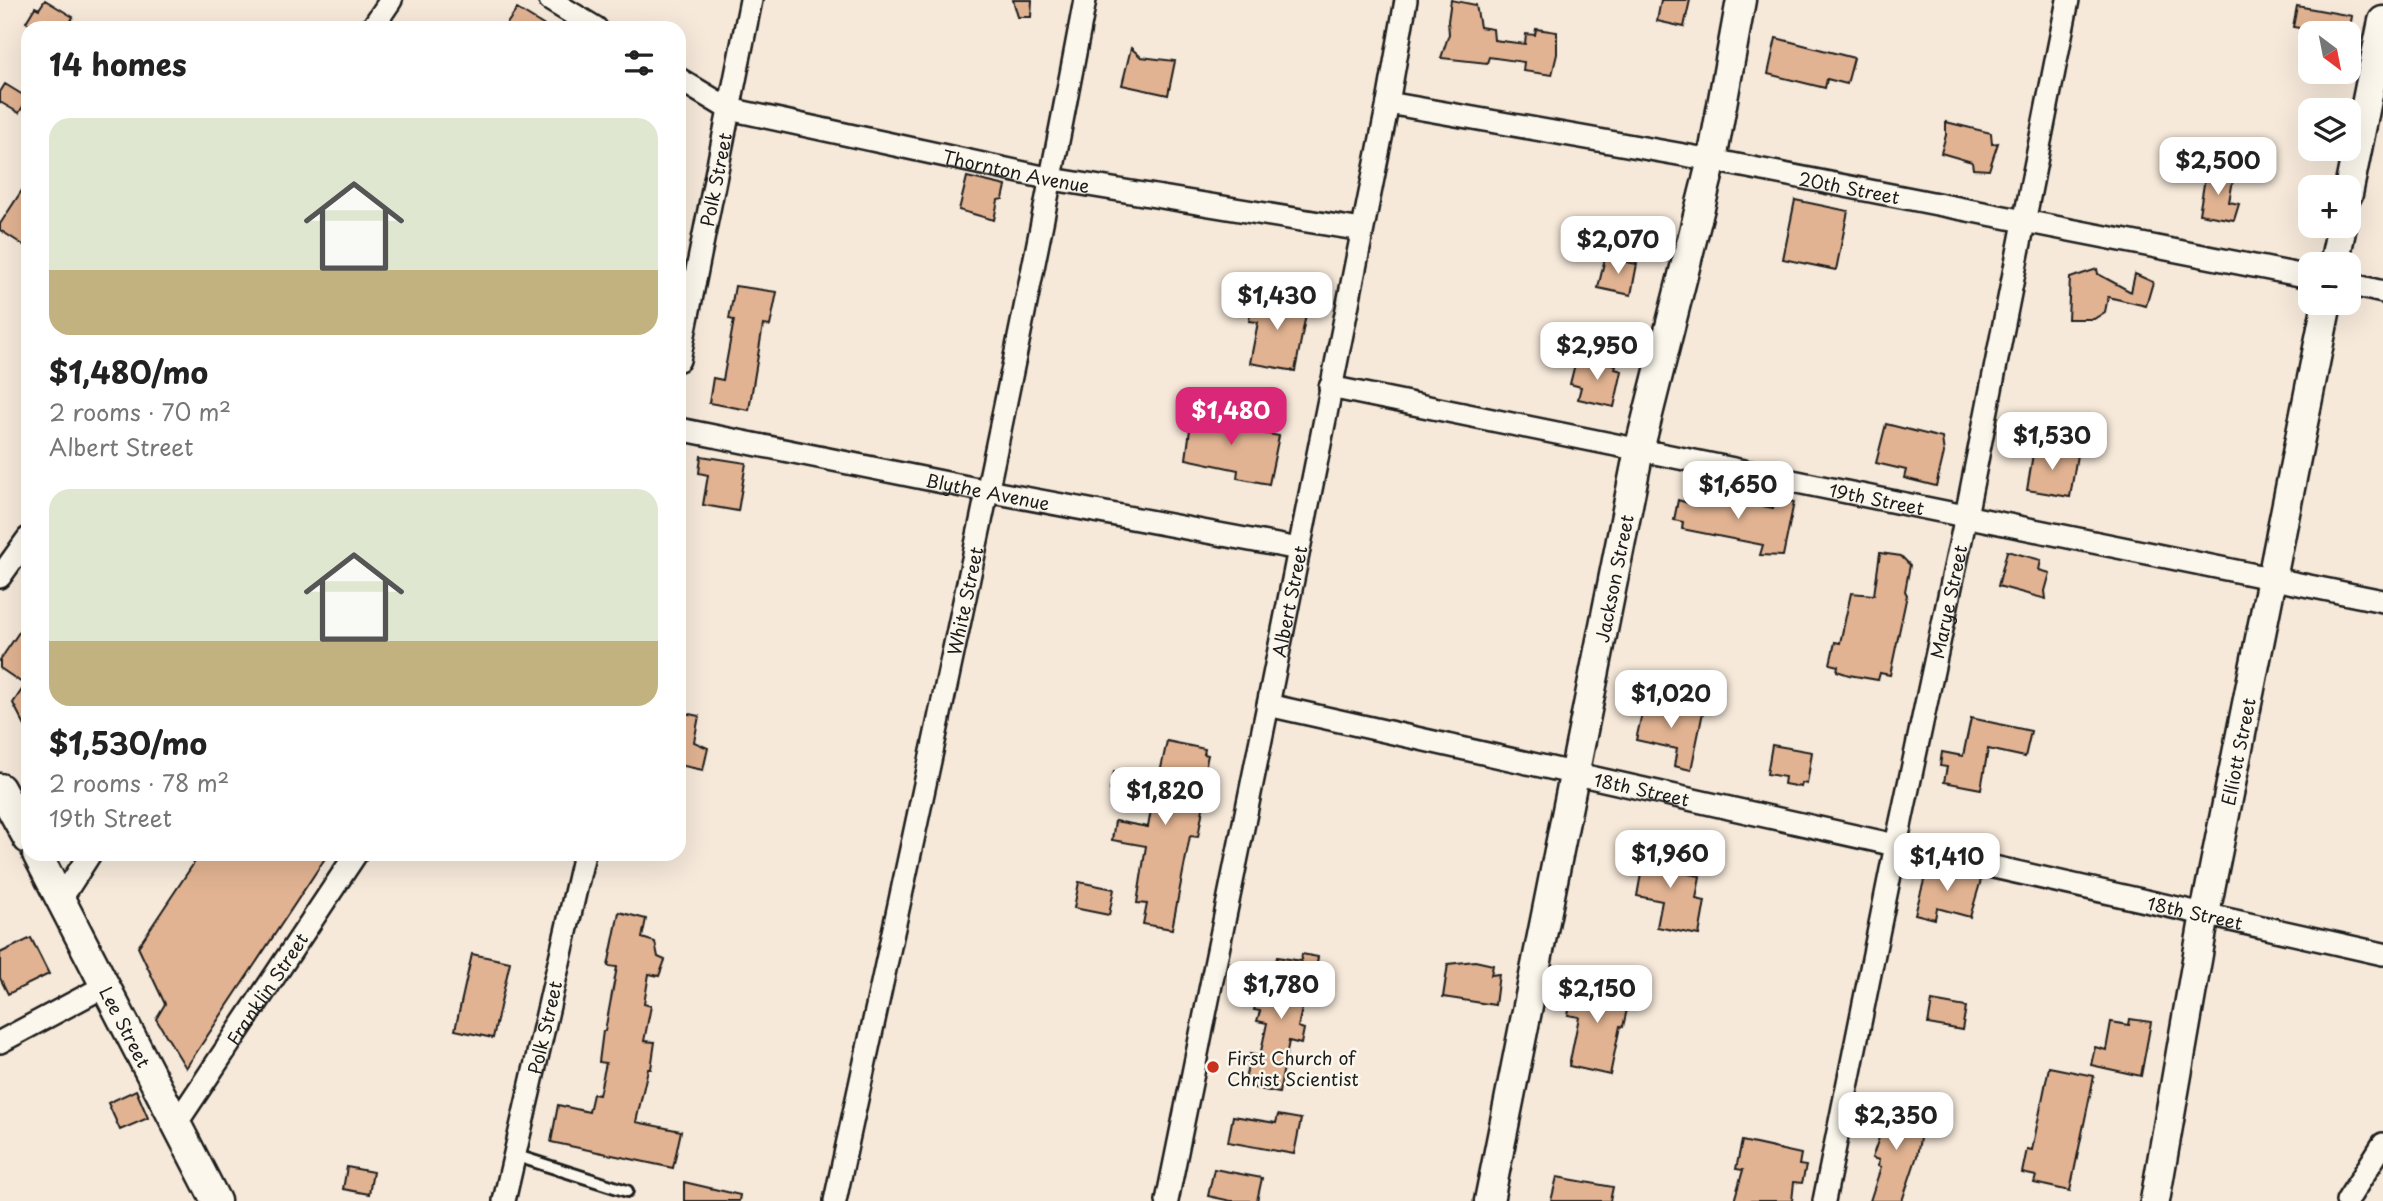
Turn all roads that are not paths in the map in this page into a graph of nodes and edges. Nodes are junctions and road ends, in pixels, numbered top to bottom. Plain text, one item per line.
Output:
1 (391, 0) edge
2 (550, 0) edge
3 (751, 0) edge
4 (1085, 0) edge
5 (1406, 0) edge
6 (1741, 0) edge
7 (2068, 0) edge
8 (377, 21) edge
9 (584, 21) edge
10 (2383, 21) edge
11 (686, 83) edge
12 (1388, 103) junction
13 (729, 109) junction
14 (1712, 160) junction
15 (2352, 175) edge
16 (1052, 179) junction
17 (2024, 222) junction
18 (1362, 230) junction
19 (2298, 275) edge
20 (2361, 287) edge
21 (2383, 292) edge
22 (2325, 315) edge
23 (686, 325) edge
24 (1330, 387) junction
25 (686, 430) edge
26 (1639, 450) junction
27 (987, 491) junction
28 (1966, 516) junction
29 (21, 548) edge
30 (1299, 549) junction
31 (0, 577) edge
32 (2272, 578) junction
33 (2383, 601) edge
34 (1268, 705) junction
35 (1575, 774) junction
36 (0, 788) edge
37 (21, 826) edge
38 (1896, 845) junction
39 (41, 861) edge
40 (85, 861) edge
41 (351, 861) edge
42 (582, 861) edge
43 (61, 899) junction
44 (2205, 914) junction
45 (2383, 954) edge
46 (105, 986) junction
47 (0, 1042) edge
48 (176, 1124) junction
49 (2383, 1144) edge
50 (514, 1155) junction
51 (627, 1191) dead end
52 (506, 1200) edge
53 (216, 1201) edge
54 (835, 1201) edge
55 (1167, 1201) edge
56 (1489, 1201) edge
57 (1824, 1201) edge
58 (2155, 1201) edge
59 (2347, 1201) edge

1 - 8 street
2 - 9 street
3 - 13 street, Polk Street
4 - 16 street, White Street
5 - 12 street, Albert Street
6 - 14 street, Jackson Street
7 - 17 street, Marye Street
10 - 15 street
11 - 13 street, Thornton Avenue
12 - 14 street, 20th Street
12 - 18 street, Albert Street
13 - 16 street, Thornton Avenue
13 - 23 street, Polk Street
14 - 17 street, 20th Street
14 - 26 street, Jackson Street
16 - 18 street, Thornton Avenue
16 - 27 street, White Street
17 - 19 street, 20th Street
17 - 28 street, Marye Street
18 - 24 street, Albert Street
20 - 21 street
22 - 32 street, Elliott Street
24 - 26 street, 19th Street
24 - 30 street, Albert Street
25 - 27 street, Blythe Avenue
26 - 28 street, 19th Street
26 - 35 street, Jackson Street
27 - 30 street, Blythe Avenue
27 - 54 street, White Street
28 - 32 street, 19th Street
28 - 38 street, Marye Street
29 - 31 street
30 - 34 street, Albert Street
32 - 33 street, 19th Street
32 - 44 street, Elliott Street
34 - 35 street, 18th Street
34 - 55 street, Albert Street
35 - 38 street, 18th Street
35 - 56 street, Jackson Street
36 - 37 street
38 - 44 street, 18th Street
38 - 57 street, Marye Street
39 - 43 street, Lee Street
40 - 43 street
41 - 48 street, Franklin Street
42 - 50 street, Polk Street
43 - 46 street, Lee Street
44 - 45 street, 18th Street
44 - 58 street, Elliott Street
46 - 47 street
46 - 48 street, Lee Street
48 - 53 street, Lee Street
49 - 59 street
50 - 51 lane
50 - 52 street, Polk Street

